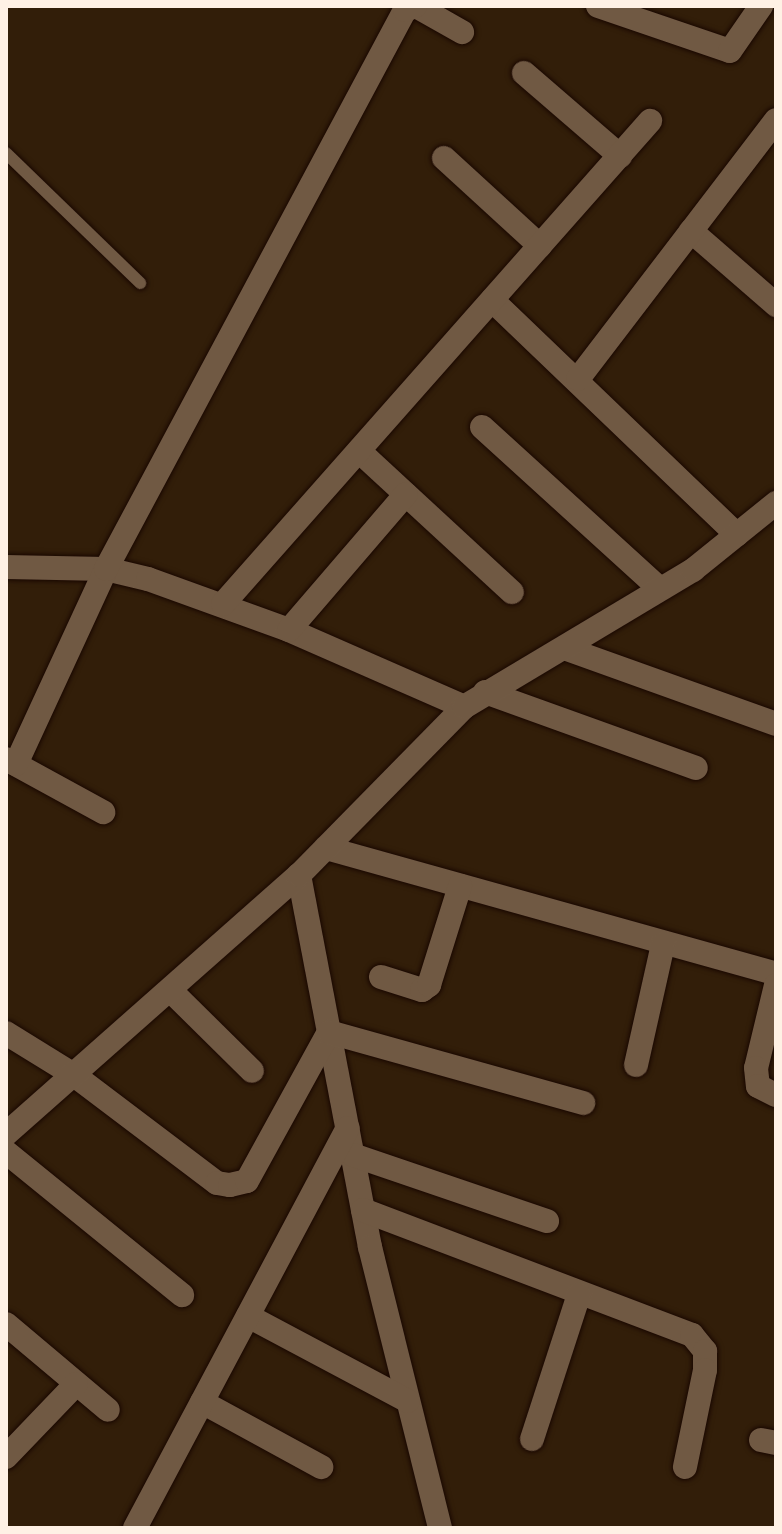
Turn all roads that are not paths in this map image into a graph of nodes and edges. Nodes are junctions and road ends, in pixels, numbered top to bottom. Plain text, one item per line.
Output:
1 (415, 6) edge
2 (598, 6) edge
3 (763, 17) edge
4 (462, 32) dead end
5 (524, 73) dead end
6 (776, 120) edge
7 (650, 121) dead end
8 (6, 153) edge
9 (620, 156) junction
10 (444, 158) dead end
11 (691, 231) junction
12 (540, 246) junction
13 (140, 283) dead end
14 (492, 300) junction
15 (776, 305) edge
16 (578, 379) junction
17 (482, 427) dead end
18 (359, 451) junction
19 (406, 494) junction
20 (776, 503) edge
21 (737, 535) junction
22 (6, 567) edge
23 (106, 569) junction
24 (659, 588) junction
25 (512, 592) dead end
26 (223, 604) junction
27 (289, 630) junction
28 (564, 648) junction
29 (485, 692) junction
30 (464, 707) junction
31 (776, 724) edge
32 (11, 762) edge
33 (696, 768) dead end
34 (103, 812) dead end
35 (326, 848) junction
36 (299, 875) junction
37 (460, 886) junction
38 (663, 944) junction
39 (776, 974) edge
40 (381, 977) dead end
41 (776, 985) edge
42 (170, 990) junction
43 (329, 1032) junction
44 (6, 1033) edge
45 (636, 1065) dead end
46 (252, 1071) dead end
47 (74, 1075) junction
48 (776, 1095) edge
49 (583, 1103) dead end
50 (16, 1112) edge
51 (348, 1128) junction
52 (6, 1134) edge
53 (6, 1152) edge
54 (353, 1155) junction
55 (363, 1210) junction
56 (547, 1221) dead end
57 (579, 1294) junction
58 (182, 1295) dead end
59 (248, 1316) junction
60 (6, 1324) edge
61 (76, 1384) junction
62 (408, 1401) junction
63 (202, 1402) junction
64 (108, 1410) dead end
65 (532, 1439) dead end
66 (6, 1457) edge
67 (321, 1467) dead end
68 (685, 1467) dead end
69 (135, 1528) edge
70 (440, 1528) edge

1 - 4 street
1 - 23 street
2 - 3 street
5 - 9 street
6 - 11 street
7 - 9 street
8 - 13 lane
9 - 12 street
10 - 12 street
11 - 15 street
11 - 16 street
12 - 14 street
14 - 16 street
14 - 18 street
16 - 21 street
17 - 24 street
18 - 19 street
18 - 26 street
19 - 25 street
19 - 27 street
20 - 21 street
21 - 24 street
22 - 23 street
23 - 26 street
23 - 32 street
24 - 28 street
26 - 27 street
27 - 30 street
28 - 29 street
28 - 31 street
29 - 30 street
29 - 33 street
30 - 35 street
32 - 34 street
35 - 36 street
35 - 37 street
36 - 42 street
36 - 43 street
37 - 38 street
37 - 40 street
38 - 39 street
38 - 45 street
41 - 48 street
42 - 46 street
42 - 47 street
43 - 47 street
43 - 49 street
43 - 51 street
44 - 47 street
47 - 50 street
50 - 52 street
51 - 54 street
51 - 59 street
53 - 58 street
54 - 55 street
54 - 56 street
55 - 57 street
55 - 62 street
57 - 65 street
57 - 68 street
59 - 62 street
59 - 63 street
60 - 61 street
61 - 64 street
61 - 66 street
62 - 70 street
63 - 67 street
63 - 69 street

